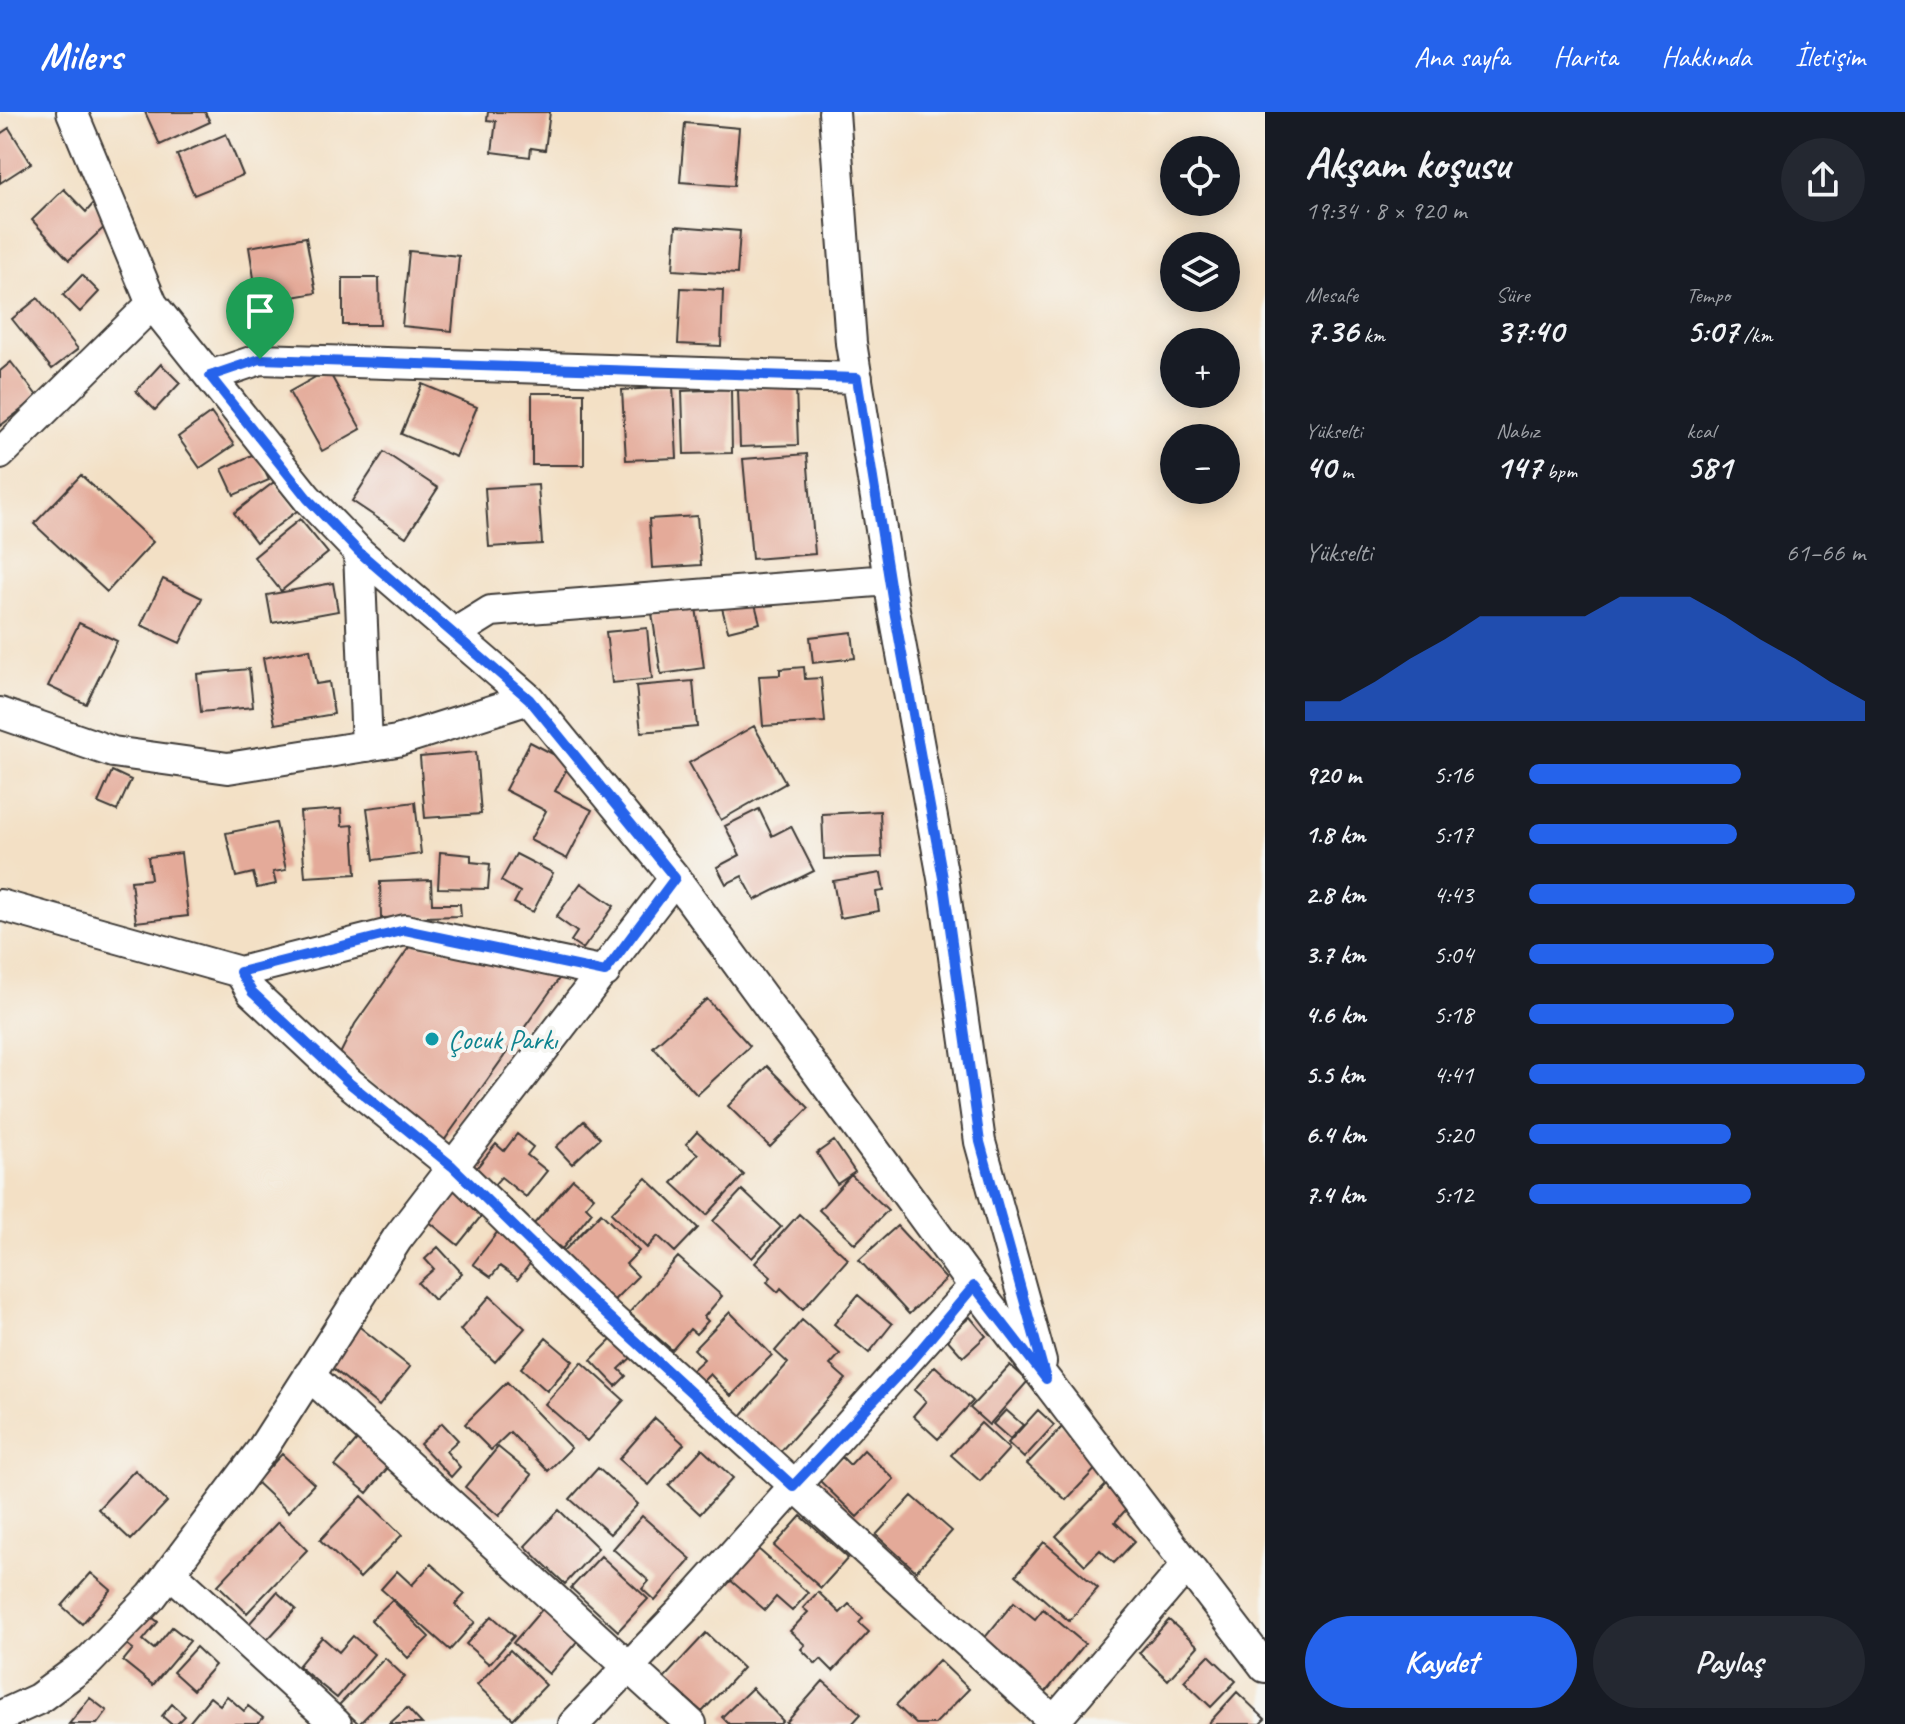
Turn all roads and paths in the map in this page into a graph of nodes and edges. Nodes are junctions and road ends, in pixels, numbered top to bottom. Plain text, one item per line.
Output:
1 (72, 112) edge
2 (834, 112) edge
3 (152, 304) junction
4 (210, 376) junction
5 (857, 378) junction
6 (0, 454) edge
7 (359, 552) junction
8 (889, 580) junction
9 (454, 634) junction
10 (529, 699) junction
11 (0, 713) edge
12 (367, 746) junction
13 (675, 878) junction
14 (0, 905) edge
15 (240, 972) junction
16 (605, 972) junction
17 (452, 1166) junction
18 (974, 1286) junction
19 (309, 1375) junction
20 (1046, 1379) junction
21 (793, 1486) junction
22 (1187, 1565) junction
23 (170, 1572) junction
24 (630, 1665) junction
25 (1265, 1667) edge
26 (0, 1716) edge
27 (1054, 1723) edge
28 (9, 1724) edge
29 (336, 1724) edge
30 (574, 1724) edge
31 (691, 1724) edge

1 - 3 street
2 - 5 street
3 - 4 street
3 - 6 street
4 - 5 street
4 - 7 street
5 - 8 street
7 - 9 street
7 - 12 street
8 - 9 street
8 - 20 street
9 - 10 street
10 - 12 street
10 - 13 street
11 - 12 street
13 - 16 street
13 - 18 street
14 - 15 street
15 - 16 street
15 - 17 street
16 - 17 street
17 - 19 street
17 - 21 street
18 - 20 street
18 - 21 street
19 - 23 street
19 - 24 street
20 - 22 street
21 - 24 street
21 - 27 street
22 - 25 street
22 - 27 street
23 - 26 street
23 - 29 street
24 - 30 street
24 - 31 street
26 - 28 street

